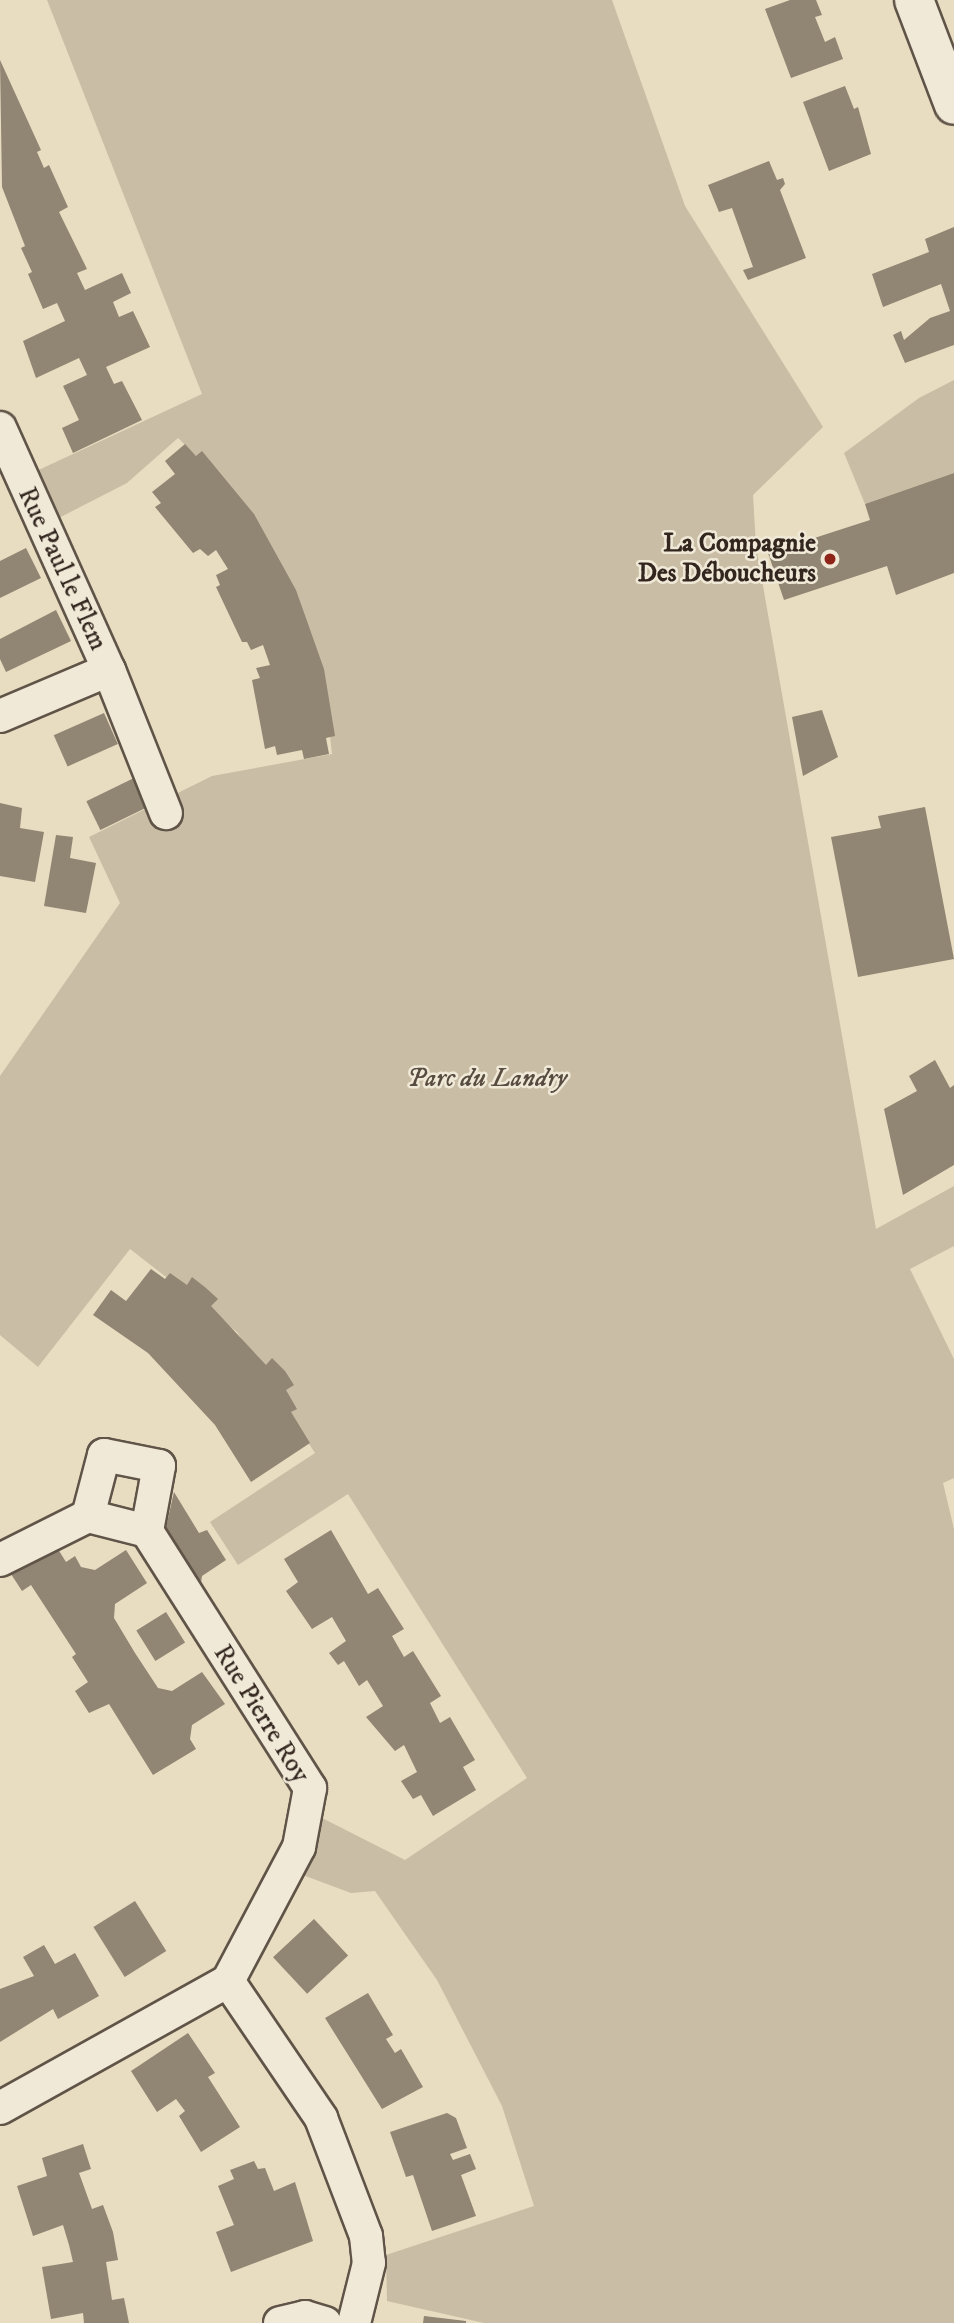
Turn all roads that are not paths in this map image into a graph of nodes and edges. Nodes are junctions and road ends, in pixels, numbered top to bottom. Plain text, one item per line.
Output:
1 (914, 0) edge
2 (942, 0) edge
3 (954, 33) edge
4 (954, 105) edge
5 (0, 428) edge
6 (109, 670) junction
7 (0, 716) edge
8 (166, 813) dead end
9 (88, 1516) junction
10 (148, 1531) junction
11 (0, 1560) edge
12 (228, 1981) junction
13 (0, 2108) edge
14 (280, 2323) edge
15 (325, 2323) edge
16 (355, 2323) edge

1 - 4 main road
2 - 3 main road
5 - 6 street, Rue Paul le Flem
6 - 7 street, Rue Paul le Flem
6 - 8 street, Rue Paul le Flem
9 - 10 street
9 - 10 street
9 - 11 street
10 - 12 street, Rue Pierre Roy
12 - 13 street
12 - 16 street
14 - 15 street

